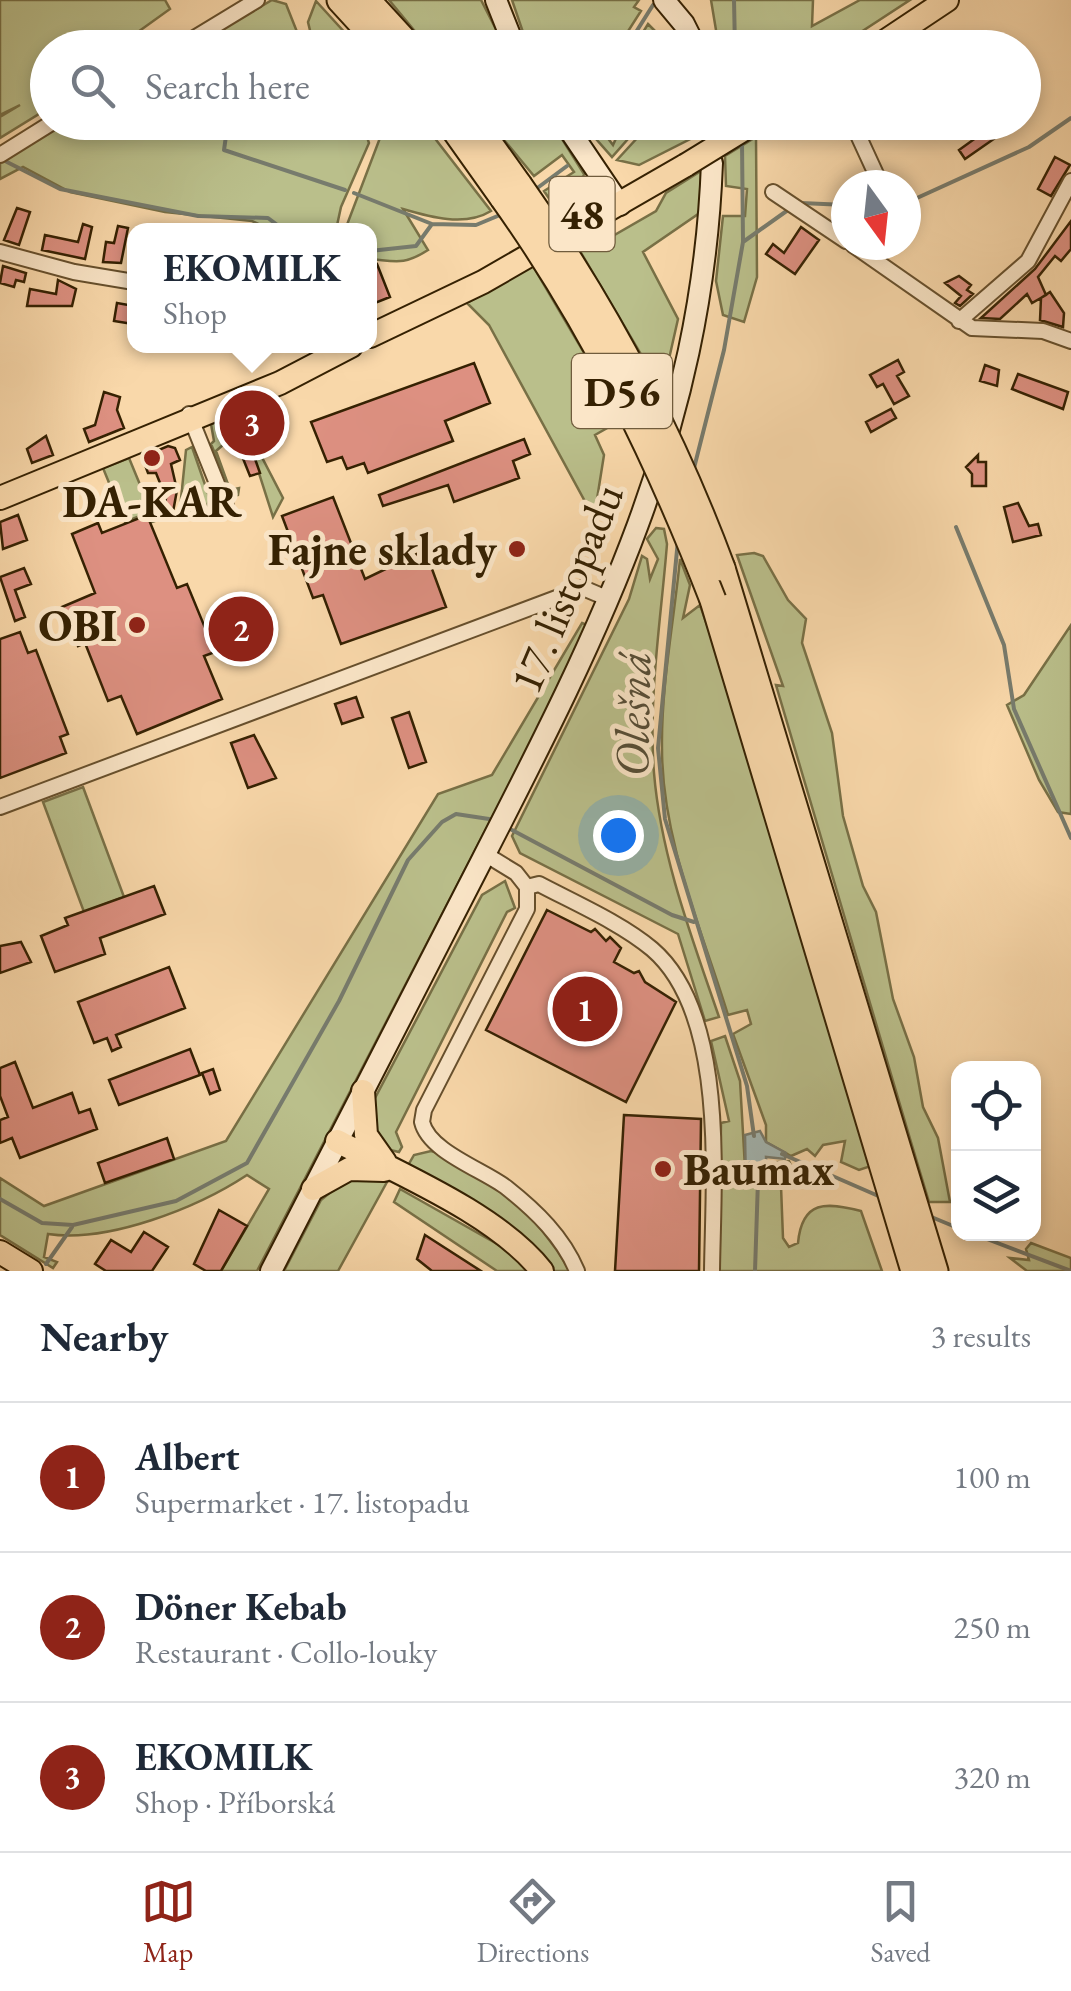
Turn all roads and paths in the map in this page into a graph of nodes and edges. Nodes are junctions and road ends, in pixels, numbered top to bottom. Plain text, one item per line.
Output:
1 (257, 0) edge
2 (496, 0) edge
3 (664, 0) edge
4 (926, 0) edge
5 (947, 0) edge
6 (359, 6) edge
7 (208, 30) edge
8 (373, 30) edge
9 (389, 30) edge
10 (507, 30) edge
11 (687, 30) edge
12 (882, 30) edge
13 (902, 30) edge
14 (30, 136) edge
15 (466, 140) edge
16 (484, 140) edge
17 (576, 140) edge
18 (713, 140) edge
19 (723, 140) edge
20 (860, 140) edge
21 (0, 155) edge
22 (686, 160) junction
23 (712, 163) dead end
24 (874, 170) edge
25 (1071, 181) edge
26 (511, 192) junction
27 (773, 192) dead end
28 (617, 200) junction
29 (831, 231) edge
30 (0, 252) edge
31 (884, 260) edge
32 (127, 281) edge
33 (959, 321) junction
34 (377, 324) edge
35 (377, 333) edge
36 (1071, 341) edge
37 (312, 353) edge
38 (334, 353) edge
39 (190, 416) junction
40 (0, 488) edge
41 (0, 498) edge
42 (226, 506) dead end
43 (609, 599) junction
44 (0, 808) edge
45 (485, 854) junction
46 (527, 887) junction
47 (362, 1091) junction
48 (337, 1141) junction
49 (398, 1173) junction
50 (313, 1189) junction
51 (904, 1205) junction
52 (0, 1252) edge
53 (30, 1271) edge
54 (271, 1271) edge
55 (542, 1271) edge
56 (578, 1271) edge
57 (712, 1271) edge
58 (914, 1271) edge
59 (936, 1271) edge

1 - 7 street
2 - 10 main road
3 - 11 main road
4 - 12 main road
5 - 13 main road
6 - 8 highway
6 - 9 highway
14 - 21 street
15 - 26 highway, D56
16 - 26 highway, D56
17 - 28 main road
18 - 22 main road, 48
19 - 22 main road, 48, bridge
20 - 24 street
22 - 28 main road, 48
23 - 43 main road, 17. listopadu
25 - 33 street
26 - 51 highway, D56, bridge
26 - 51 highway, D56, bridge
27 - 29 street
28 - 34 main road, 48
28 - 35 main road, 48
30 - 32 street
31 - 33 street
33 - 36 street
37 - 39 main road, 48
38 - 39 main road, 48
39 - 40 main road, 48
39 - 41 main road, 48
39 - 42 street
43 - 44 street
43 - 45 main road, 17. listopadu
45 - 46 street
45 - 47 main road, 17. listopadu
46 - 56 street
46 - 57 street
47 - 48 main road, 17. listopadu
47 - 49 main road
48 - 49 main road
48 - 50 main road, 17. listopadu
49 - 50 main road
49 - 55 main road
50 - 54 main road, 17. listopadu
51 - 58 highway, D56
51 - 59 highway, D56
52 - 53 main road

